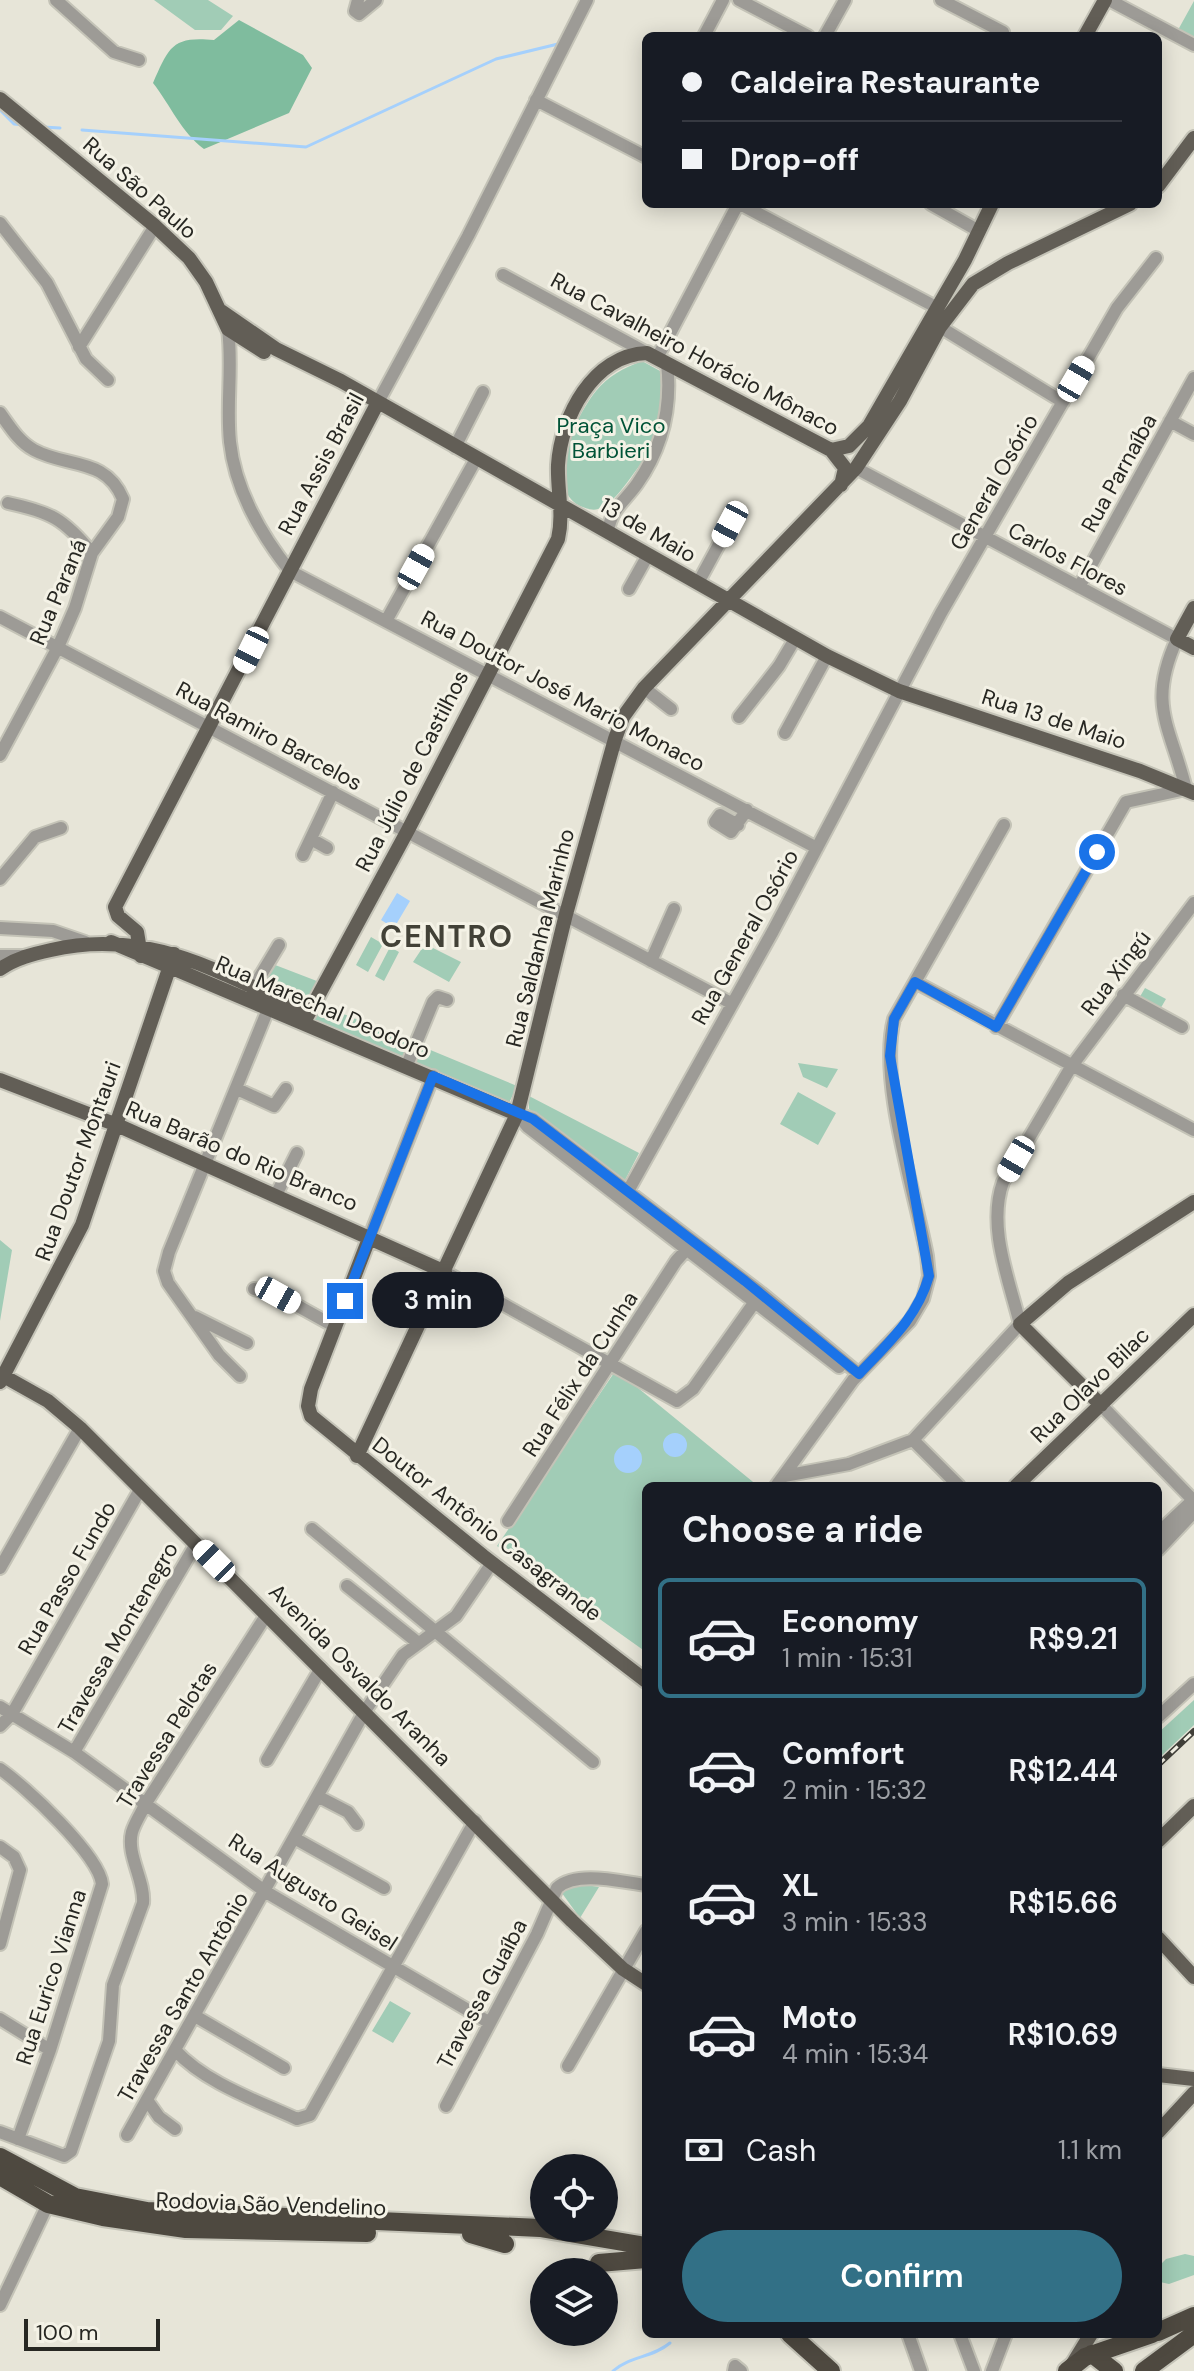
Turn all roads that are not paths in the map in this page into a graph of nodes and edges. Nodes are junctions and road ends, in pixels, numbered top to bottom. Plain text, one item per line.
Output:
1 (56, 0) edge
2 (358, 0) edge
3 (376, 0) edge
4 (587, 0) edge
5 (723, 0) edge
6 (739, 0) edge
7 (845, 0) edge
8 (941, 0) edge
9 (1107, 0) edge
10 (706, 32) edge
11 (800, 32) edge
12 (827, 32) edge
13 (1003, 32) dead end
14 (1087, 32) edge
15 (1194, 45) edge
16 (139, 60) dead end
17 (0, 99) edge
18 (536, 100) junction
19 (1194, 138) edge
20 (642, 155) edge
21 (1162, 181) edge
22 (737, 208) edge
23 (747, 208) edge
24 (938, 208) edge
25 (990, 208) edge
26 (1116, 208) edge
27 (0, 223) edge
28 (155, 226) junction
29 (979, 231) junction
30 (1156, 258) dead end
31 (503, 275) dead end
32 (936, 307) junction
33 (221, 311) junction
34 (940, 327) junction
35 (231, 337) junction
36 (79, 347) junction
37 (276, 349) junction
38 (657, 358) junction
39 (1194, 378) edge
40 (108, 380) dead end
41 (483, 392) dead end
42 (1063, 402) junction
43 (377, 404) junction
44 (0, 413) edge
45 (1170, 421) junction
46 (1194, 434) edge
47 (455, 447) junction
48 (831, 450) junction
49 (476, 459) junction
50 (856, 468) junction
51 (841, 485) junction
52 (8, 503) dead end
53 (561, 505) junction
54 (585, 519) junction
55 (730, 524) dead end
56 (608, 531) junction
57 (985, 538) junction
58 (558, 539) junction
59 (92, 553) junction
60 (648, 555) junction
61 (290, 571) junction
62 (698, 583) junction
63 (1079, 587) junction
64 (629, 589) dead end
65 (728, 600) junction
66 (1194, 608) edge
67 (0, 617) edge
68 (386, 621) junction
69 (795, 639) junction
70 (1177, 639) junction
71 (58, 647) junction
72 (1194, 648) edge
73 (827, 656) junction
74 (487, 674) junction
75 (644, 688) junction
76 (899, 691) junction
77 (671, 709) dead end
78 (739, 717) dead end
79 (211, 728) junction
80 (785, 733) dead end
81 (615, 739) junction
82 (0, 755) edge
83 (1190, 791) edge
84 (333, 792) junction
85 (747, 810) junction
86 (738, 825) dead end
87 (1004, 825) dead end
88 (61, 828) dead end
89 (408, 830) junction
90 (311, 839) junction
91 (327, 848) dead end
92 (817, 848) junction
93 (303, 855) dead end
94 (0, 879) edge
95 (1194, 903) edge
96 (674, 909) dead end
97 (566, 914) junction
98 (0, 928) edge
99 (85, 942) junction
100 (279, 945) dead end
101 (140, 950) junction
102 (0, 956) edge
103 (24, 956) junction
104 (172, 961) junction
105 (651, 961) junction
106 (0, 969) edge
107 (915, 982) junction
108 (253, 988) junction
109 (1123, 995) junction
110 (447, 1000) dead end
111 (731, 1003) junction
112 (269, 1007) junction
113 (306, 1017) junction
114 (996, 1027) junction
115 (1182, 1027) dead end
116 (407, 1065) junction
117 (1071, 1067) junction
118 (433, 1076) junction
119 (0, 1080) edge
120 (237, 1089) junction
121 (286, 1089) dead end
122 (523, 1116) junction
123 (117, 1125) junction
124 (1194, 1130) edge
125 (297, 1153) dead end
126 (205, 1163) junction
127 (276, 1195) junction
128 (626, 1195) junction
129 (1194, 1202) edge
130 (370, 1236) junction
131 (686, 1250) junction
132 (710, 1253) junction
133 (445, 1272) junction
134 (254, 1289) dead end
135 (758, 1298) junction
136 (1194, 1315) edge
137 (192, 1316) junction
138 (1020, 1324) junction
139 (334, 1326) junction
140 (247, 1343) dead end
141 (612, 1364) junction
142 (240, 1376) dead end
143 (2, 1377) edge
144 (856, 1377) junction
145 (1101, 1405) junction
146 (80, 1428) junction
147 (913, 1440) junction
148 (357, 1456) junction
149 (780, 1481) edge
150 (951, 1482) edge
151 (1020, 1482) edge
152 (141, 1488) junction
153 (1194, 1502) edge
154 (1194, 1512) edge
155 (508, 1521) dead end
156 (312, 1529) dead end
157 (1162, 1539) edge
158 (1162, 1540) edge
159 (196, 1544) junction
160 (492, 1563) junction
161 (0, 1568) edge
162 (347, 1586) dead end
163 (267, 1614) junction
164 (437, 1633) junction
165 (417, 1642) junction
166 (321, 1668) junction
167 (642, 1677) edge
168 (1194, 1684) edge
169 (0, 1707) edge
170 (365, 1711) junction
171 (1162, 1713) edge
172 (12, 1714) junction
173 (0, 1726) edge
174 (74, 1752) junction
175 (267, 1760) dead end
176 (593, 1762) dead end
177 (0, 1769) edge
178 (319, 1797) junction
179 (146, 1803) junction
180 (1194, 1806) edge
181 (475, 1821) junction
182 (357, 1824) dead end
183 (1162, 1837) edge
184 (296, 1839) junction
185 (0, 1847) edge
186 (642, 1885) edge
187 (384, 1888) dead end
188 (266, 1892) junction
189 (550, 1898) junction
190 (642, 1938) edge
191 (1162, 1942) edge
192 (0, 1944) edge
193 (395, 1969) junction
194 (623, 1969) junction
195 (1194, 1977) edge
196 (642, 1981) edge
197 (195, 2016) junction
198 (0, 2019) edge
199 (490, 2023) junction
200 (50, 2050) junction
201 (175, 2050) junction
202 (568, 2066) dead end
203 (284, 2068) dead end
204 (1162, 2075) edge
205 (1194, 2079) edge
206 (1194, 2093) edge
207 (147, 2100) junction
208 (446, 2106) dead end
209 (1162, 2128) edge
210 (175, 2129) dead end
211 (0, 2132) edge
212 (127, 2135) dead end
213 (18, 2139) junction
214 (0, 2157) edge
215 (0, 2176) edge
216 (48, 2204) junction
217 (511, 2214) dead end
218 (618, 2228) edge
219 (470, 2230) junction
220 (642, 2243) edge
221 (642, 2244) edge
222 (642, 2257) edge
223 (642, 2258) edge
224 (618, 2261) edge
225 (0, 2305) edge
226 (1194, 2314) edge
227 (1162, 2321) edge
228 (1162, 2330) edge
229 (1194, 2334) edge
230 (782, 2338) edge
231 (794, 2338) edge
232 (909, 2338) edge
233 (962, 2338) edge
234 (1004, 2338) edge
235 (1089, 2338) edge
236 (1117, 2341) edge
237 (1092, 2354) junction
238 (1070, 2369) edge
239 (734, 2371) edge
240 (741, 2371) edge
241 (817, 2371) edge
242 (831, 2371) edge
243 (921, 2371) edge
244 (974, 2371) edge
245 (992, 2371) edge
246 (1115, 2371) edge
247 (1144, 2371) edge

1 - 16 street
2 - 3 street
4 - 18 street, Rua Assis Brasil
5 - 10 street
6 - 11 street
7 - 12 street
8 - 13 street
9 - 14 main road
9 - 15 street
17 - 28 main road, Rua São Paulo
18 - 20 street
18 - 43 street, Rua Assis Brasil
19 - 21 main road
22 - 38 street
23 - 32 street
24 - 29 street
25 - 29 main road
26 - 34 main road, Rua Saldanha Marinho
27 - 36 street
28 - 33 main road, Rua São Paulo
28 - 36 street
29 - 32 main road
30 - 42 street, General Osório
31 - 38 street, Rua Cavalheiro Horácio Mônaco
32 - 48 main road
33 - 35 main road, Rua São Paulo
33 - 37 main road, 13 de Maio
34 - 42 street
34 - 50 main road, Rua Saldanha Marinho
35 - 37 main road
35 - 43 main road, 13 de Maio
35 - 61 street
36 - 40 street
37 - 43 main road, 13 de Maio
38 - 48 main road, Rua Cavalheiro Horácio Mônaco
38 - 53 main road, Rua Júlio de Castilhos
38 - 56 street
39 - 45 street, Rua Parnaíba
41 - 47 street
42 - 57 street, General Osório
43 - 47 main road, 13 de Maio
43 - 61 main road, Rua Assis Brasil
44 - 59 street, Rua Paraná
45 - 46 street
45 - 63 street, Rua Parnaíba
47 - 49 main road, 13 de Maio
48 - 51 main road, Rua Cavalheiro Horácio Mônaco
49 - 53 main road, 13 de Maio
49 - 68 street
50 - 51 main road, Rua Saldanha Marinho
50 - 57 street, Carlos Flores
51 - 65 main road, Rua Saldanha Marinho
52 - 59 street
53 - 54 main road, 13 de Maio
53 - 58 main road, Rua Júlio de Castilhos
54 - 56 main road, 13 de Maio
54 - 58 main road, Rua Júlio de Castilhos
55 - 62 street
56 - 60 main road, 13 de Maio
57 - 63 street, Carlos Flores
57 - 76 street, General Osório
58 - 74 main road, Rua Júlio de Castilhos
59 - 71 street, Rua Paraná
60 - 62 main road, 13 de Maio
60 - 64 street
61 - 68 street, Rua Doutor José Mario Monaco
61 - 79 main road, Rua Assis Brasil
62 - 65 main road, 13 de Maio
63 - 70 street, Carlos Flores
65 - 69 main road, 13 de Maio
65 - 75 main road, Rua Saldanha Marinho
66 - 70 main road
67 - 71 street, Rua Ramiro Barcelos
68 - 74 street, Rua Doutor José Mario Monaco
69 - 73 main road, 13 de Maio
69 - 78 street
70 - 72 main road
70 - 83 street
71 - 79 street, Rua Ramiro Barcelos
71 - 82 street, Rua Paraná
73 - 76 main road, 13 de Maio
73 - 80 street
74 - 81 street, Rua Doutor José Mario Monaco
74 - 89 main road, Rua Júlio de Castilhos
75 - 77 street
75 - 81 main road, Rua Saldanha Marinho
76 - 83 main road, Rua 13 de Maio
76 - 92 street, Rua General Osório
79 - 84 street, Rua Ramiro Barcelos
79 - 101 main road, Rua Assis Brasil
81 - 85 street, Rua Doutor José Mario Monaco
81 - 97 main road, Rua Saldanha Marinho
83 - 114 street
84 - 89 street, Rua Ramiro Barcelos
84 - 90 street
85 - 86 street
85 - 92 street, Rua Doutor José Mario Monaco
87 - 107 street
88 - 94 street
89 - 97 street, Rua Ramiro Barcelos
89 - 113 main road, Rua Júlio de Castilhos
90 - 91 street
90 - 93 street
92 - 111 street, Rua General Osório
95 - 109 street, Rua Xingú
96 - 105 street
97 - 105 street, Rua Ramiro Barcelos
97 - 122 main road, Rua Saldanha Marinho
98 - 99 street
99 - 101 main road, Rua Marechal Deodoro
99 - 103 main road, Rua Marechal Deodoro
100 - 108 street
101 - 104 main road, Rua Marechal Deodoro
102 - 103 street
103 - 106 main road, Rua Marechal Deodoro
104 - 108 main road, Rua Marechal Deodoro
104 - 112 main road, Rua Marechal Deodoro
104 - 123 main road, Rua Doutor Montauri
105 - 111 street, Rua Ramiro Barcelos
107 - 114 street
107 - 144 street
108 - 113 main road, Rua Marechal Deodoro
109 - 115 street
109 - 117 street, Rua Xingú
110 - 116 street
111 - 128 street, Rua General Osório
112 - 113 main road, Rua Marechal Deodoro
112 - 120 street
113 - 116 main road, Rua Marechal Deodoro
114 - 117 street
116 - 118 main road, Rua Marechal Deodoro
117 - 124 street
117 - 138 street, Rua Xingú
118 - 122 main road, Rua Marechal Deodoro
118 - 130 street
119 - 123 main road, Rua Barão do Rio Branco
120 - 121 street
120 - 126 street
122 - 128 street
122 - 133 main road, Rua Saldanha Marinho
123 - 126 main road, Rua Barão do Rio Branco
123 - 143 main road, Rua Doutor Montauri
125 - 127 street
126 - 127 main road, Rua Barão do Rio Branco
126 - 137 street
127 - 130 main road, Rua Barão do Rio Branco
128 - 131 street
128 - 132 street
129 - 138 main road
130 - 133 main road, Rua Barão do Rio Branco
130 - 139 main road
131 - 132 street
131 - 135 street
131 - 141 street, Rua Félix da Cunha
132 - 135 street
133 - 141 street, Rua Barão do Rio Branco
133 - 148 main road, Rua Saldanha Marinho
134 - 139 street
135 - 141 street, Rua Barão do Rio Branco
135 - 144 street
136 - 145 main road, Rua Olavo Bilac
137 - 140 street
137 - 142 street
138 - 145 main road
138 - 147 street
139 - 148 main road, Doutor Antônio Casagrande
141 - 155 street, Rua Félix da Cunha
143 - 146 main road, Avenida Osvaldo Aranha
144 - 149 street
145 - 151 main road, Rua Olavo Bilac
145 - 153 street
146 - 152 main road, Avenida Osvaldo Aranha
146 - 161 street
147 - 149 street
147 - 150 street
148 - 160 main road, Doutor Antônio Casagrande
152 - 159 main road, Avenida Osvaldo Aranha
152 - 172 street, Rua Passo Fundo
153 - 157 street
154 - 158 street
156 - 164 street
159 - 163 main road, Avenida Osvaldo Aranha
159 - 174 street, Travessa Montenegro
160 - 164 street
160 - 167 main road, Doutor Antônio Casagrande
162 - 165 street
163 - 166 main road, Avenida Osvaldo Aranha
163 - 179 street, Travessa Pelotas
164 - 165 street
164 - 176 street
165 - 170 street, Travessa Santo Antônio
166 - 170 main road, Avenida Osvaldo Aranha
166 - 175 street
168 - 171 street
169 - 172 street, Rua Augusto Geisel
170 - 178 street, Travessa Santo Antônio
170 - 181 main road, Avenida Osvaldo Aranha
172 - 173 street, Rua Passo Fundo
172 - 174 street, Rua Augusto Geisel
174 - 179 street, Rua Augusto Geisel
177 - 200 street, Rua Eurico Vianna
178 - 182 street
178 - 184 street, Travessa Santo Antônio
179 - 188 street, Rua Augusto Geisel
179 - 213 street, Travessa Pelotas
180 - 183 main road
181 - 189 main road, Avenida Osvaldo Aranha
181 - 193 street
184 - 187 street
184 - 188 street, Travessa Santo Antônio
185 - 192 street
186 - 189 street
188 - 193 street, Rua Augusto Geisel
188 - 197 street, Travessa Santo Antônio
189 - 194 main road, Avenida Osvaldo Aranha
189 - 199 street, Travessa Guaíba
190 - 194 street
191 - 195 main road
193 - 199 street, Rua Augusto Geisel
193 - 201 street
194 - 196 main road, Avenida Osvaldo Aranha
194 - 202 street
197 - 201 street, Travessa Santo Antônio
197 - 203 street
198 - 200 street
199 - 208 street, Travessa Guaíba
200 - 213 street, Rua Eurico Vianna
201 - 207 street, Travessa Santo Antônio
204 - 205 main road
206 - 209 main road
207 - 210 street
207 - 212 street, Travessa Santo Antônio
211 - 213 street
214 - 219 highway
215 - 216 highway, Rodovia São Vendelino
216 - 219 highway, Rodovia São Vendelino
216 - 225 street
217 - 219 highway
218 - 220 highway
219 - 221 highway
219 - 222 highway, Rodovia São Vendelino
223 - 224 highway
226 - 227 highway
226 - 228 highway
229 - 247 highway
230 - 241 highway
231 - 242 highway
232 - 243 street
233 - 244 street
234 - 245 street
235 - 238 main road
236 - 237 highway
236 - 246 highway
237 - 238 highway
237 - 246 highway
239 - 240 street

